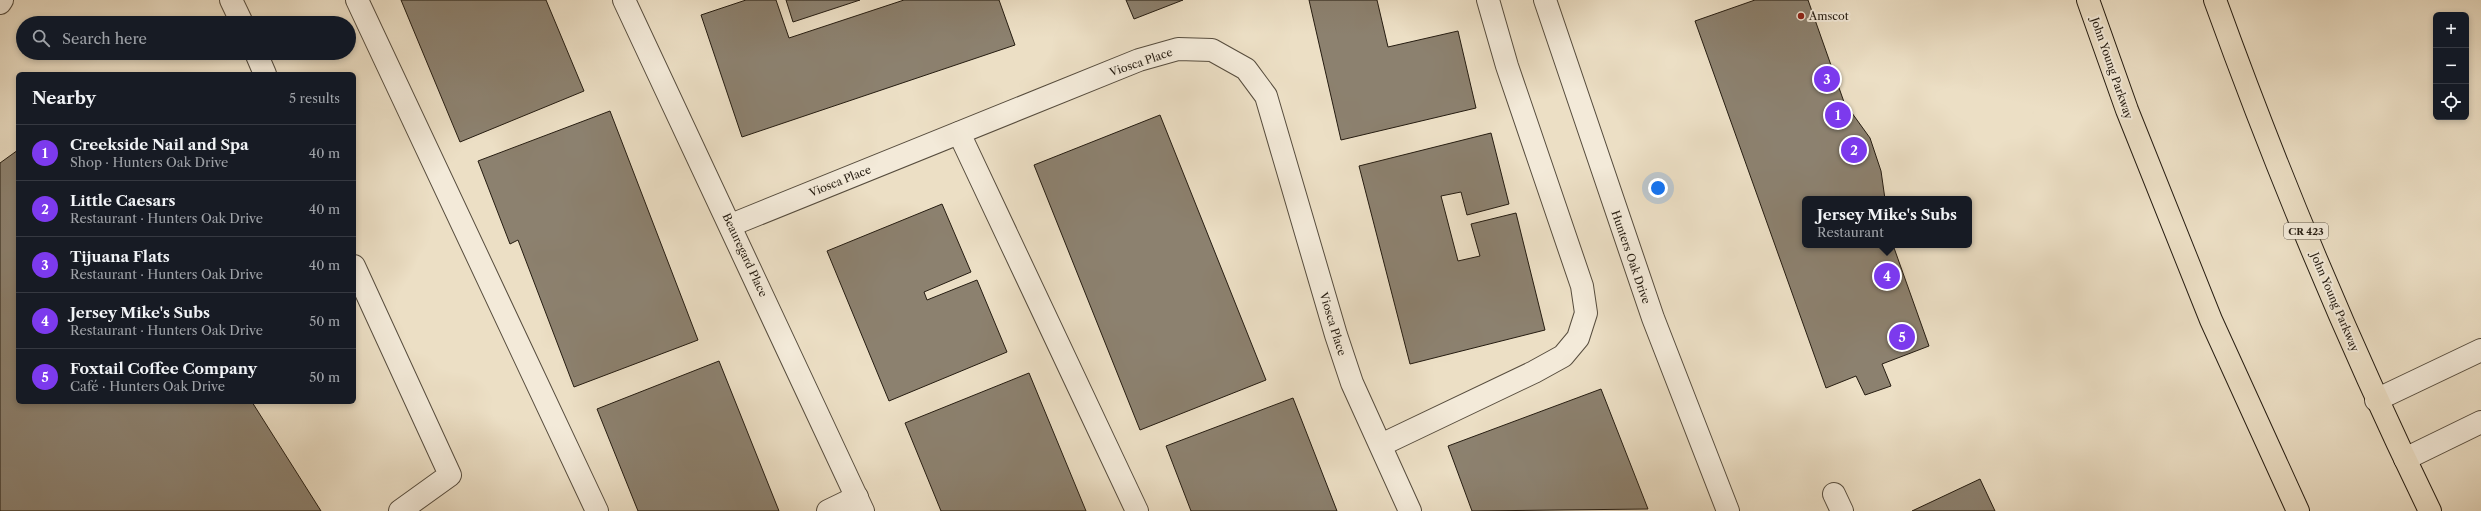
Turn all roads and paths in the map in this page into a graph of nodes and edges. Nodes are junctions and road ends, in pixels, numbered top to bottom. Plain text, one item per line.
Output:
1 (2, 0) edge
2 (231, 0) edge
3 (357, 0) edge
4 (625, 0) edge
5 (1488, 0) edge
6 (1545, 0) edge
7 (2088, 0) edge
8 (2215, 0) edge
9 (0, 2) edge
10 (239, 16) edge
11 (259, 60) edge
12 (264, 72) edge
13 (959, 133) junction
14 (731, 225) junction
15 (356, 270) edge
16 (2481, 350) edge
17 (2376, 400) junction
18 (2481, 422) edge
19 (1381, 445) junction
20 (2405, 458) junction
21 (860, 504) edge
22 (400, 511) edge
23 (597, 511) edge
24 (828, 511) edge
25 (1137, 511) edge
26 (1410, 511) edge
27 (1728, 511) edge
28 (2298, 511) edge
29 (2430, 511) edge

1 - 9 street
2 - 10 street
3 - 23 street
4 - 14 street, Beauregard Place
5 - 19 street
6 - 27 street, Hunters Oak Drive
7 - 28 highway, John Young Parkway
8 - 17 highway, John Young Parkway / CR 423
11 - 12 street
13 - 14 street, Viosca Place
13 - 19 street, Viosca Place
13 - 25 street
14 - 21 street, Beauregard Place
15 - 22 street
16 - 17 street
17 - 20 highway, John Young Parkway / CR 423
18 - 20 street
19 - 26 street, Viosca Place
20 - 29 highway, John Young Parkway / CR 423
21 - 24 street

